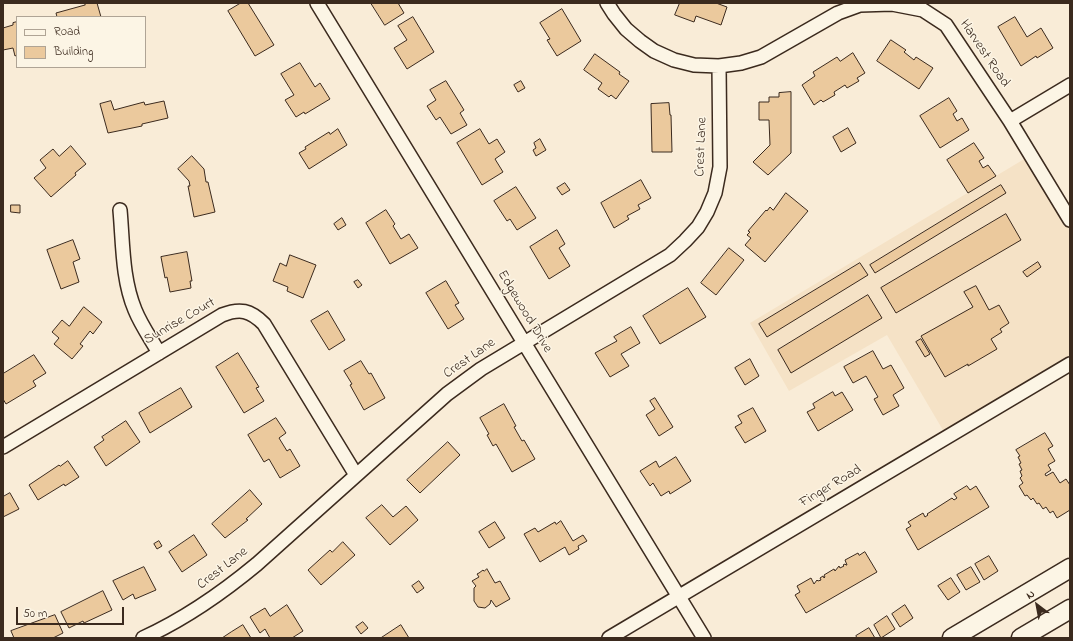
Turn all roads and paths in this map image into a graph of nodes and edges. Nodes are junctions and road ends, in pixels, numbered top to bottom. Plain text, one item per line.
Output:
1 (317, 3) edge
2 (607, 3) edge
3 (719, 66) junction
4 (1070, 84) edge
5 (1010, 121) junction
6 (120, 210) dead end
7 (1070, 220) edge
8 (523, 342) junction
9 (159, 353) junction
10 (1070, 364) edge
11 (3, 447) edge
12 (356, 475) junction
13 (1070, 568) edge
14 (678, 596) junction
15 (1070, 609) edge
16 (144, 638) edge
17 (609, 638) edge
18 (704, 638) edge
19 (952, 638) edge
20 (1021, 638) edge

1 - 8 street, Edgewood Drive
2 - 3 street, Harvest Road
3 - 5 street, Harvest Road
3 - 8 street, Crest Lane
4 - 5 street
5 - 7 street, Harvest Road
6 - 9 street
8 - 12 street, Crest Lane
8 - 14 street, Edgewood Drive
9 - 11 street, Sunrise Court
9 - 12 street, Sunrise Court
10 - 14 street, Finger Road
12 - 16 street, Crest Lane
13 - 19 main road
14 - 17 street, Finger Road
14 - 18 street, Edgewood Drive
15 - 20 main road

